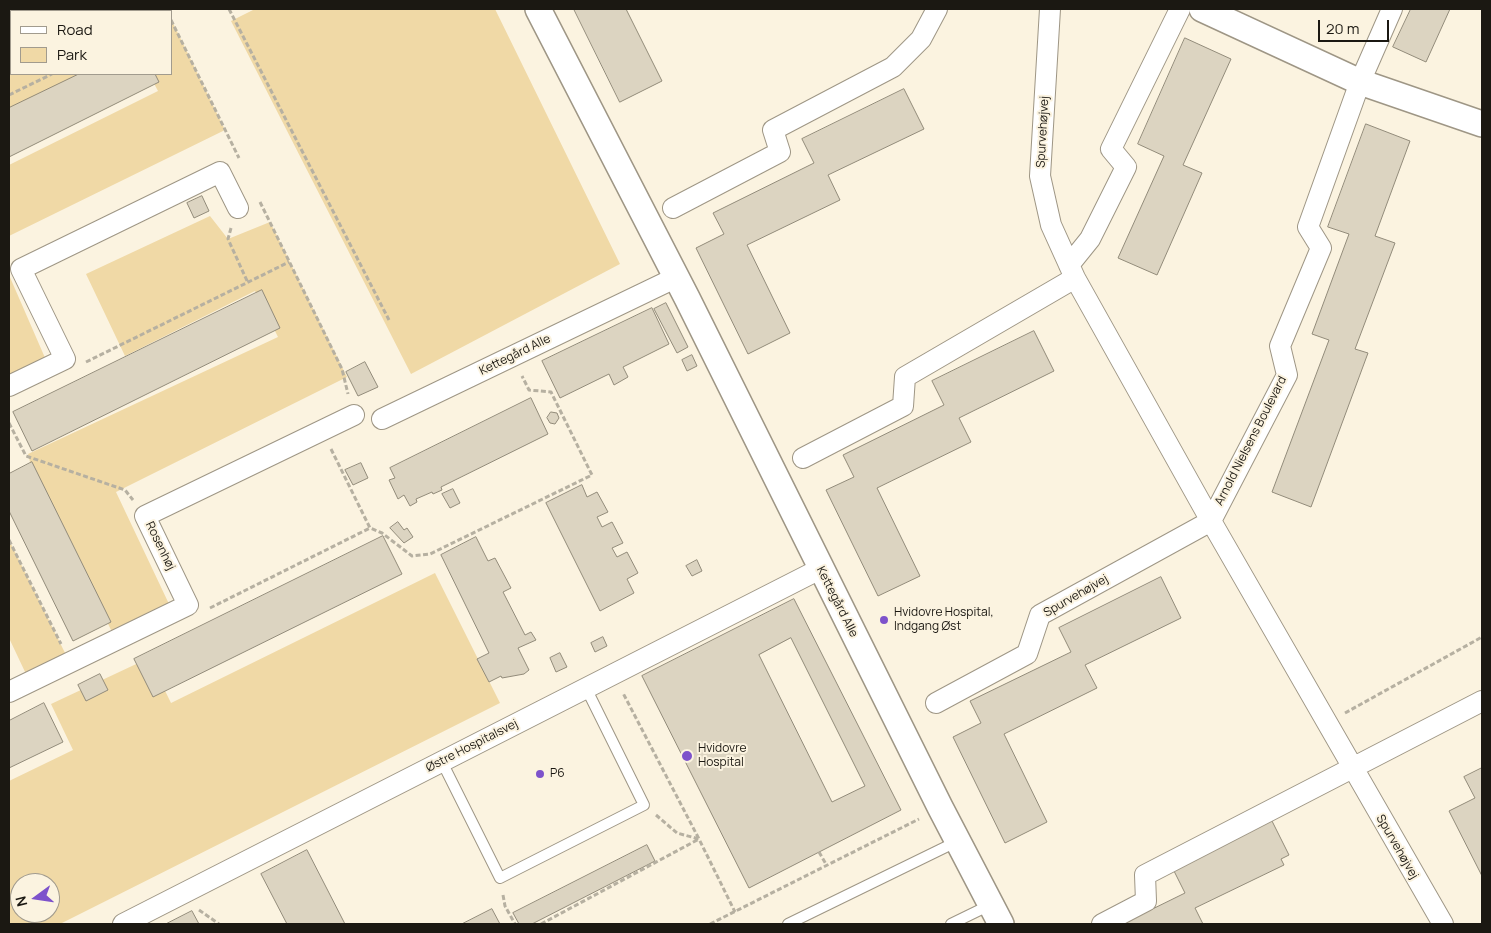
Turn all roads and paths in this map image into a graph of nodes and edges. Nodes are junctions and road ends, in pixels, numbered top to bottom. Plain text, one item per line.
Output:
1 (229, 9) edge
2 (538, 9) edge
3 (937, 9) edge
4 (1050, 9) edge
5 (1180, 9) edge
6 (1202, 9) edge
7 (1392, 9) edge
8 (172, 22) edge
9 (50, 75) edge
10 (1360, 82) junction
11 (9, 95) edge
12 (1482, 124) edge
13 (242, 164) dead end
14 (258, 197) dead end
15 (238, 208) joint
16 (672, 208) dead end
17 (289, 262) junction
18 (1072, 271) junction
19 (675, 278) junction
20 (248, 282) junction
21 (389, 320) dead end
22 (512, 356) junction
23 (80, 365) dead end
24 (9, 386) edge
25 (354, 415) joint
26 (382, 419) dead end
27 (9, 423) edge
28 (322, 430) junction
29 (803, 458) dead end
30 (145, 516) junction
31 (1211, 521) junction
32 (370, 528) junction
33 (9, 540) edge
34 (820, 569) junction
35 (188, 604) junction
36 (1482, 637) edge
37 (70, 662) junction
38 (586, 688) junction
39 (9, 692) edge
40 (1482, 701) edge
41 (936, 703) dead end
42 (1326, 724) junction
43 (442, 762) junction
44 (1352, 769) junction
45 (644, 805) junction
46 (940, 807) junction
47 (958, 841) junction
48 (819, 852) dead end
49 (827, 866) junction
50 (500, 878) junction
51 (735, 912) junction
52 (996, 914) edge
53 (123, 924) edge
54 (515, 924) edge
55 (710, 924) edge
56 (788, 924) edge
57 (951, 924) edge
58 (1102, 924) edge
59 (1443, 924) edge

1 - 21 path
2 - 19 street, Kettegård Alle
3 - 16 street
4 - 18 street, Spurvehøjvej
5 - 18 street
6 - 10 street
7 - 10 street, Arnold Nielsens Boulevard
8 - 13 path
9 - 11 path
10 - 12 street
10 - 31 street, Arnold Nielsens Boulevard
14 - 17 path
15 - 20 path
15 - 24 street
17 - 20 path
17 - 25 path
18 - 29 street
18 - 31 street, Spurvehøjvej
19 - 22 street, Kettegård Alle
19 - 34 street, Kettegård Alle
20 - 23 path
22 - 26 street, Kettegård Alle
22 - 32 path
25 - 28 street, Rosenhøj
27 - 30 path
28 - 30 street, Rosenhøj
28 - 32 path
30 - 35 street, Rosenhøj
31 - 41 street, Spurvehøjvej
31 - 42 street, Spurvehøjvej
32 - 35 path
33 - 37 path
34 - 38 street, Østre Hospitalsvej
34 - 46 street, Kettegård Alle
35 - 37 street
36 - 42 path
37 - 39 street
38 - 43 street, Østre Hospitalsvej
38 - 45 lane
40 - 44 street
42 - 44 street, Spurvehøjvej
43 - 50 lane
43 - 53 street, Østre Hospitalsvej
44 - 58 street
44 - 59 street, Spurvehøjvej
45 - 50 lane
45 - 51 path
46 - 47 street, Kettegård Alle
46 - 49 path
47 - 52 street, Kettegård Alle
47 - 56 lane
48 - 49 path
49 - 51 path
50 - 54 path
51 - 55 path
52 - 57 lane

